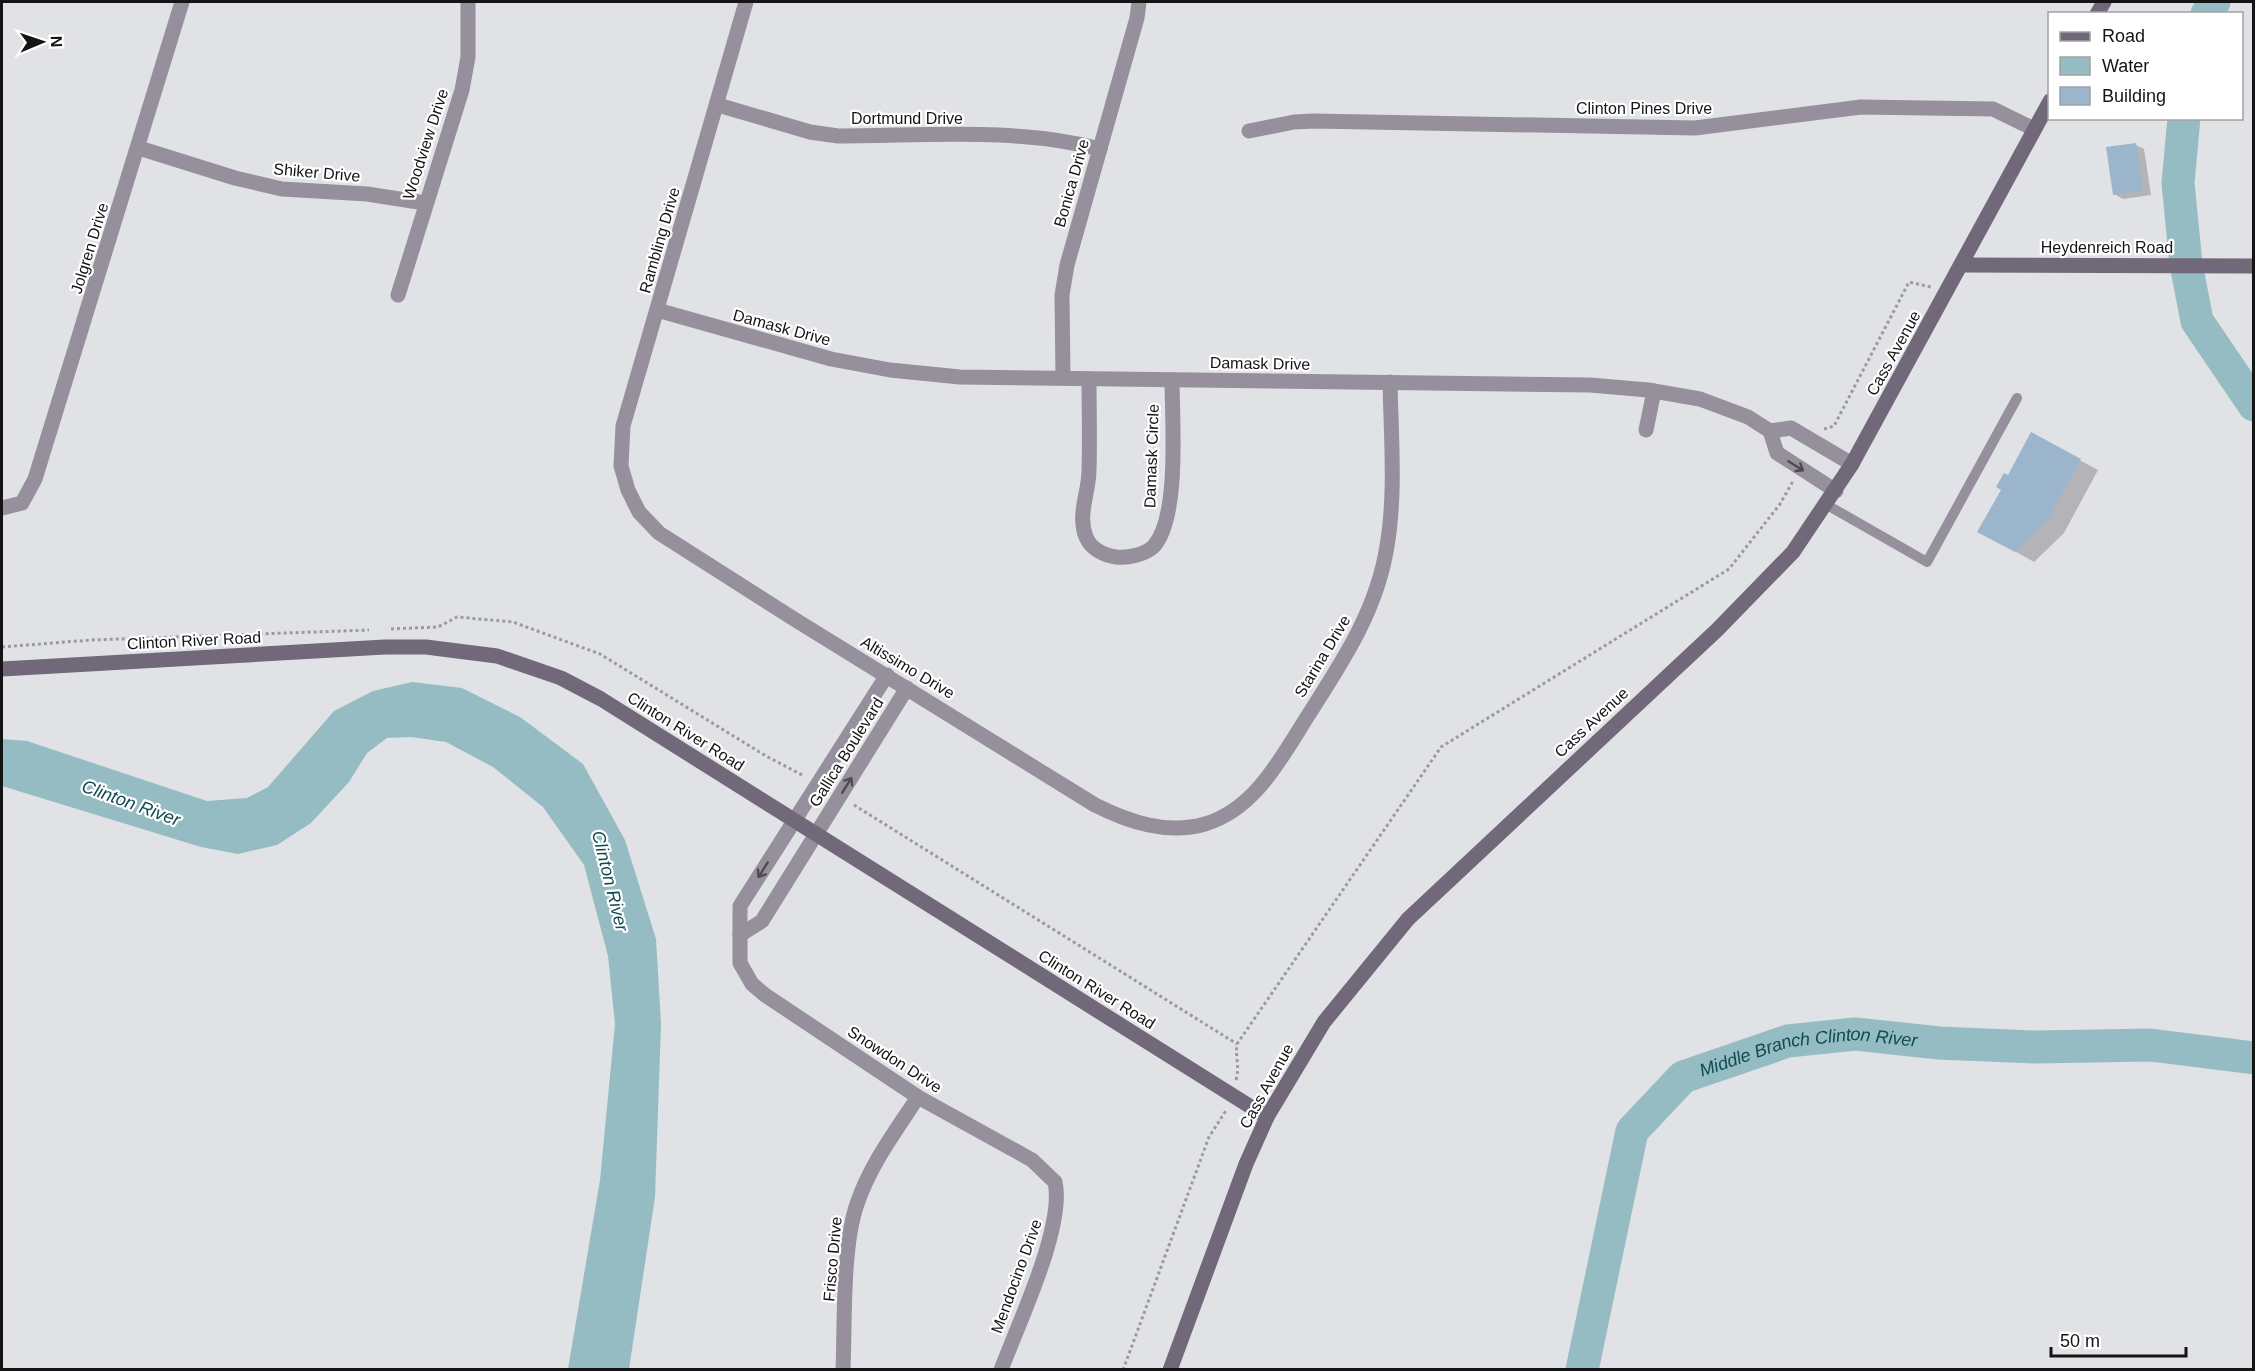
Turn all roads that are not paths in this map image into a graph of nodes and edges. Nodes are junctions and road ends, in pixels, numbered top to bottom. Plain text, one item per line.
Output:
1 (182, 2) edge
2 (468, 2) edge
3 (746, 2) edge
4 (1139, 2) edge
5 (2048, 103) edge
6 (718, 105) junction
7 (2034, 129) junction
8 (1249, 131) dead end
9 (139, 148) junction
10 (1100, 149) junction
11 (425, 203) junction
12 (1961, 265) junction
13 (2253, 266) edge
14 (398, 295) dead end
15 (657, 310) junction
16 (1063, 378) junction
17 (1089, 379) junction
18 (1172, 380) junction
19 (1390, 382) junction
20 (1654, 391) junction
21 (2017, 398) dead end
22 (1646, 430) dead end
23 (1770, 431) junction
24 (1852, 464) junction
25 (628, 490) joint
26 (1836, 491) junction
27 (1827, 505) junction
28 (2, 508) edge
29 (2, 669) edge
30 (886, 675) junction
31 (907, 688) junction
32 (795, 820) junction
33 (1194, 826) joint
34 (816, 835) junction
35 (740, 935) junction
36 (918, 1097) junction
37 (1267, 1117) junction
38 (1058, 1193) joint
39 (843, 1370) edge
40 (1001, 1370) edge
41 (1170, 1370) edge

1 - 9 street, Jolgren Drive
2 - 11 street, Woodview Drive
3 - 6 street, Rambling Drive
4 - 10 street, Bonica Drive
5 - 7 street, Cass Avenue
6 - 10 street, Dortmund Drive
6 - 15 street, Rambling Drive
7 - 8 street, Clinton Pines Drive
7 - 12 street, Cass Avenue
9 - 11 street, Shiker Drive
9 - 28 street, Jolgren Drive
10 - 16 street, Bonica Drive
11 - 14 street, Woodview Drive
12 - 13 street, Heydenreich Road
12 - 24 street, Cass Avenue
15 - 16 street, Damask Drive
15 - 25 street, Rambling Drive
16 - 17 street, Damask Drive
17 - 18 street, Damask Drive
17 - 18 street, Damask Circle
18 - 19 street, Damask Drive
19 - 20 street, Damask Drive
19 - 33 street, Starina Drive
20 - 22 street
20 - 23 street, Damask Drive
21 - 27 lane
23 - 24 street, Damask Drive
23 -> 26 street
24 - 26 street, Cass Avenue
25 - 30 street, Altissimo Drive
26 - 27 street, Cass Avenue
27 - 37 street, Cass Avenue
29 - 32 street, Clinton River Road
30 - 31 street, Altissimo Drive
30 - 32 street, Gallica Boulevard
31 - 33 street, Altissimo Drive
34 -> 31 street, Gallica Boulevard
32 - 34 street, Clinton River Road
32 -> 35 street, Snowdon Drive
34 - 35 street
34 - 37 street, Clinton River Road
35 - 36 street, Snowdon Drive
36 - 38 street, Snowdon Drive
36 - 39 street, Frisco Drive
37 - 41 street, Cass Avenue
38 - 40 street, Mendocino Drive

